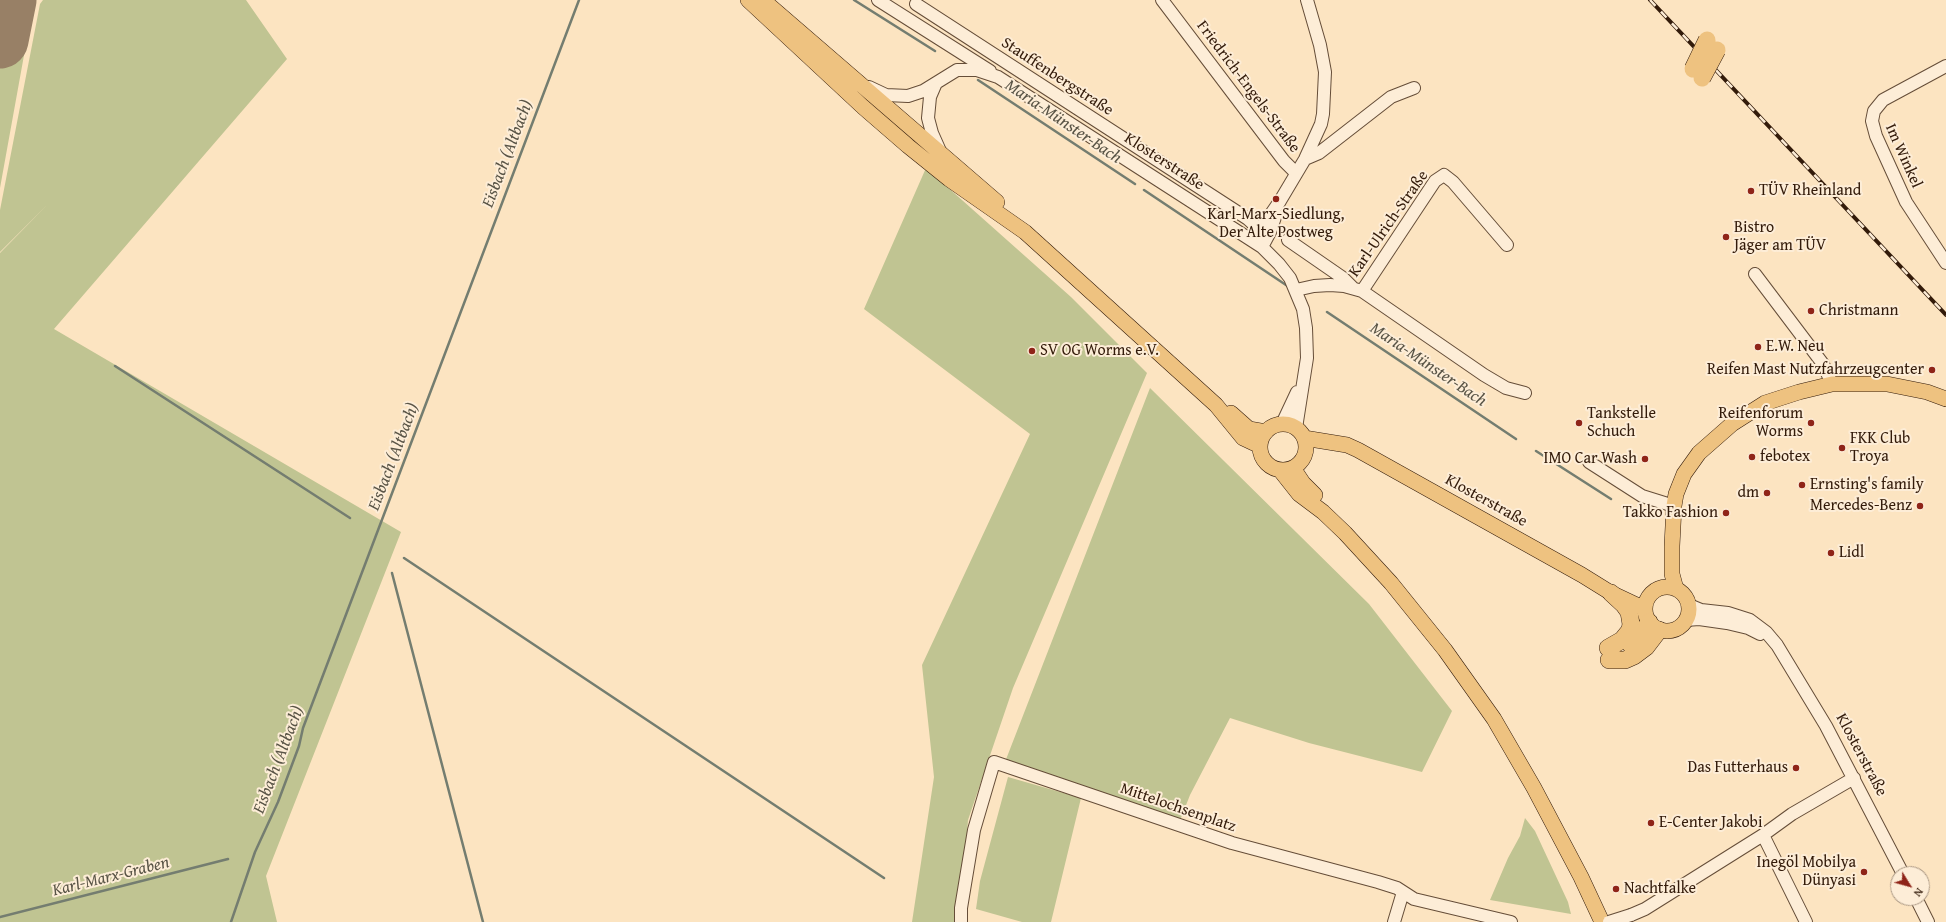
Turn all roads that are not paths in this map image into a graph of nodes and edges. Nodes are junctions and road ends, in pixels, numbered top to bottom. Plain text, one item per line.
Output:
1 (748, 0) edge
2 (763, 0) edge
3 (878, 0) edge
4 (1162, 0) edge
5 (1307, 0) edge
6 (918, 2) edge
7 (907, 18) junction
8 (1712, 45) dead end
9 (949, 46) junction
10 (1946, 66) edge
11 (957, 70) junction
12 (1697, 74) dead end
13 (998, 77) junction
14 (859, 82) junction
15 (937, 82) junction
16 (1414, 88) dead end
17 (1321, 124) junction
18 (1338, 138) junction
19 (944, 157) junction
20 (1305, 159) junction
21 (1296, 173) junction
22 (1280, 201) junction
23 (1260, 230) junction
24 (1288, 240) dead end
25 (1257, 244) junction
26 (1507, 246) dead end
27 (1946, 263) edge
28 (1754, 274) dead end
29 (1088, 285) junction
30 (1296, 290) junction
31 (1357, 290) junction
32 (1832, 384) junction
33 (1525, 393) dead end
34 (1946, 399) edge
35 (1266, 432) junction
36 (1297, 436) junction
37 (1260, 446) junction
38 (1589, 462) dead end
39 (1287, 469) junction
40 (1674, 506) junction
41 (1672, 546) junction
42 (1582, 574) junction
43 (1676, 589) junction
44 (1655, 592) junction
45 (1611, 594) junction
46 (1689, 605) junction
47 (1651, 620) junction
48 (1686, 620) junction
49 (1781, 649) junction
50 (1854, 778) junction
51 (1763, 835) junction
52 (1899, 866) edge
53 (1403, 892) junction
54 (1920, 906) edge
55 (961, 922) edge
56 (1394, 922) edge
57 (1510, 922) edge
58 (1602, 922) edge
59 (1609, 922) edge
60 (1806, 922) edge
61 (1928, 922) edge

1 - 29 main road
2 - 14 main road
3 - 7 street, Klosterstraße
4 - 21 street, Friedrich-Engels-Straße
5 - 17 street
6 - 7 street
6 - 23 street, Stauffenbergstraße
7 - 9 street, Klosterstraße
8 - 12 highway, bridge
9 - 11 street
9 - 13 street, Klosterstraße
10 - 27 street, Im Winkel
11 - 13 street, Klosterstraße
11 - 15 street
13 - 25 street, Klosterstraße
14 - 15 street
14 - 19 main road
15 - 19 street
16 - 18 street
17 - 18 street
17 - 20 street
18 - 20 street
19 - 29 main road
20 - 21 street
21 - 22 street
22 - 23 street
22 - 25 street
23 - 25 street
24 - 31 street
25 - 30 street, Klosterstraße
26 - 31 street, Karl-Ulrich-Straße
28 - 32 street
29 - 35 main road
29 - 37 main road
30 - 31 street
30 - 36 street, Klosterstraße
31 - 33 street
32 - 34 main road
32 - 40 main road
35 - 36 main road, Klosterstraße
35 - 37 main road
36 - 39 main road, Klosterstraße
36 - 42 main road, Klosterstraße
37 - 39 main road
38 - 40 street
39 - 58 main road
39 - 59 main road
40 - 41 main road
41 - 43 main road
41 - 44 main road
42 - 44 main road, Klosterstraße
42 - 45 main road, Klosterstraße
43 - 44 main road, Klosterstraße
43 - 46 main road
44 - 47 main road
45 - 47 main road, Klosterstraße
45 - 47 highway
46 - 48 main road
46 - 49 street, Klosterstraße
47 - 48 main road
48 - 49 street, Klosterstraße
49 - 50 street, Klosterstraße
50 - 51 street
50 - 52 street, Klosterstraße
51 - 59 street, bridge
51 - 60 street
53 - 55 street, Mittelochsenplatz
53 - 56 street
53 - 57 street, Mittelochsenplatz
54 - 61 street

